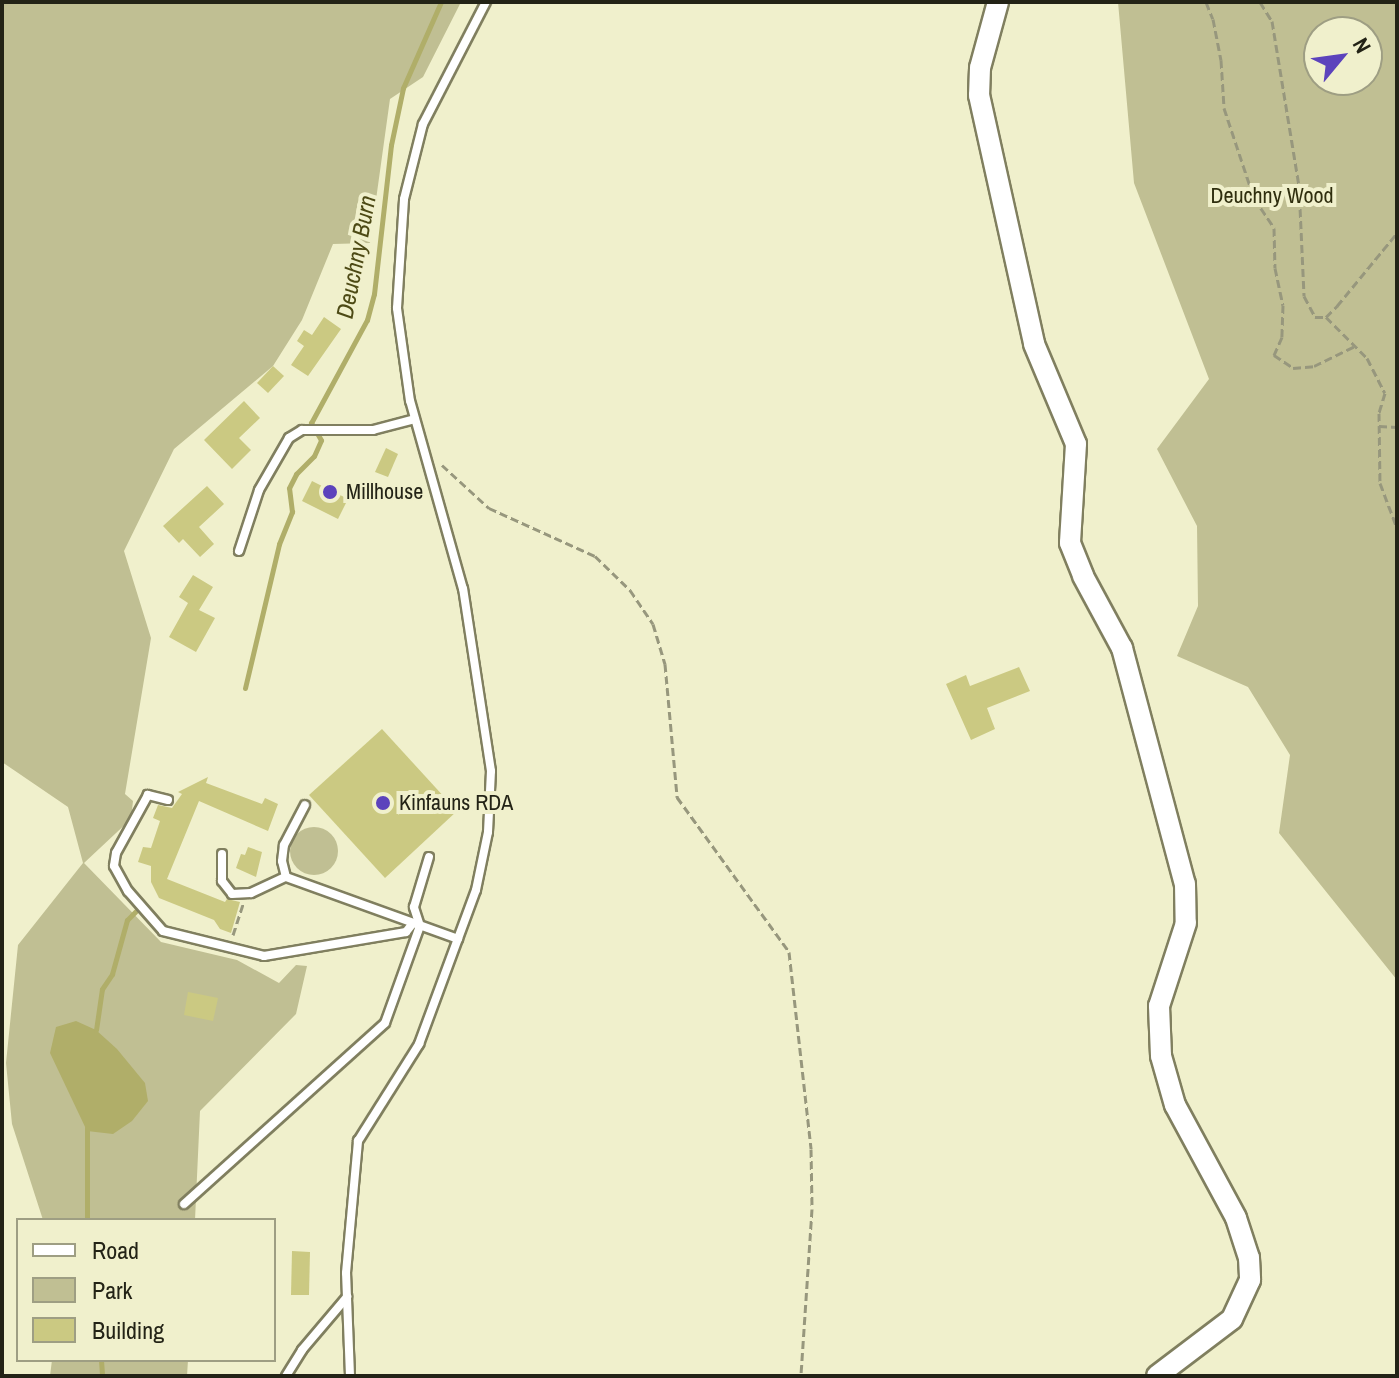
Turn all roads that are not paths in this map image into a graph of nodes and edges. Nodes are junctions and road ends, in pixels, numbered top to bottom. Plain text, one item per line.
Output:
1 (486, 2) edge
2 (998, 2) edge
3 (415, 419) junction
4 (239, 551) dead end
5 (168, 800) dead end
6 (305, 805) dead end
7 (222, 854) dead end
8 (429, 857) dead end
9 (286, 877) junction
10 (416, 924) junction
11 (458, 939) junction
12 (184, 1204) dead end
13 (347, 1297) junction
14 (286, 1376) edge
15 (350, 1376) edge
16 (1157, 1376) edge

1 - 3 lane
2 - 16 street
3 - 4 lane
3 - 11 lane
5 - 10 lane
6 - 9 lane
7 - 9 lane
8 - 10 lane
9 - 10 lane
10 - 11 lane
10 - 12 lane
11 - 13 lane
13 - 14 lane
13 - 15 lane

